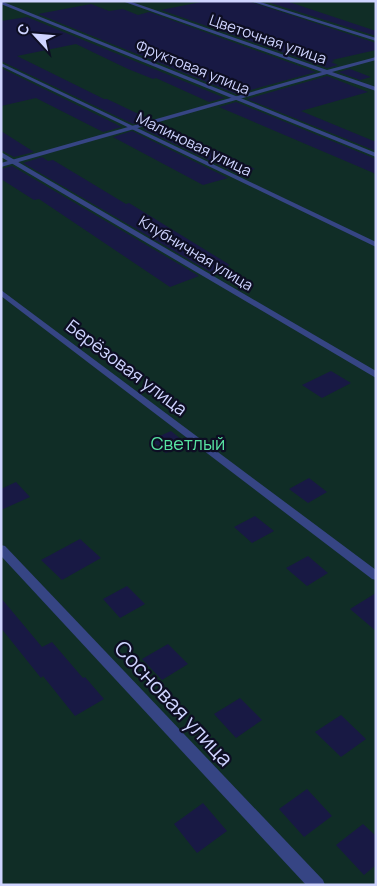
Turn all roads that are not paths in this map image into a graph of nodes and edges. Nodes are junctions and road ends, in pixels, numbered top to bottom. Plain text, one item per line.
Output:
1 (124, 1) edge
2 (252, 1) edge
3 (1, 2) edge
4 (376, 40) edge
5 (376, 58) edge
6 (1, 64) edge
7 (325, 73) junction
8 (376, 89) edge
9 (235, 98) junction
10 (131, 127) junction
11 (1, 154) edge
12 (376, 155) edge
13 (14, 161) junction
14 (1, 165) edge
15 (376, 245) edge
16 (1, 292) edge
17 (376, 375) edge
18 (1, 549) edge
19 (376, 576) edge
20 (317, 885) edge

1 - 7 street, Цветочная улица
2 - 4 street
3 - 9 street, Фруктовая улица
5 - 7 street
6 - 10 street, Малиновая улица
7 - 8 street, Цветочная улица
7 - 9 street
9 - 10 street
9 - 12 street, Фруктовая улица
10 - 13 street
10 - 15 street, Малиновая улица
11 - 13 street, Клубничная улица
13 - 14 street
13 - 17 street, Клубничная улица
16 - 19 street, Берёзовая улица
18 - 20 street, Сосновая улица

